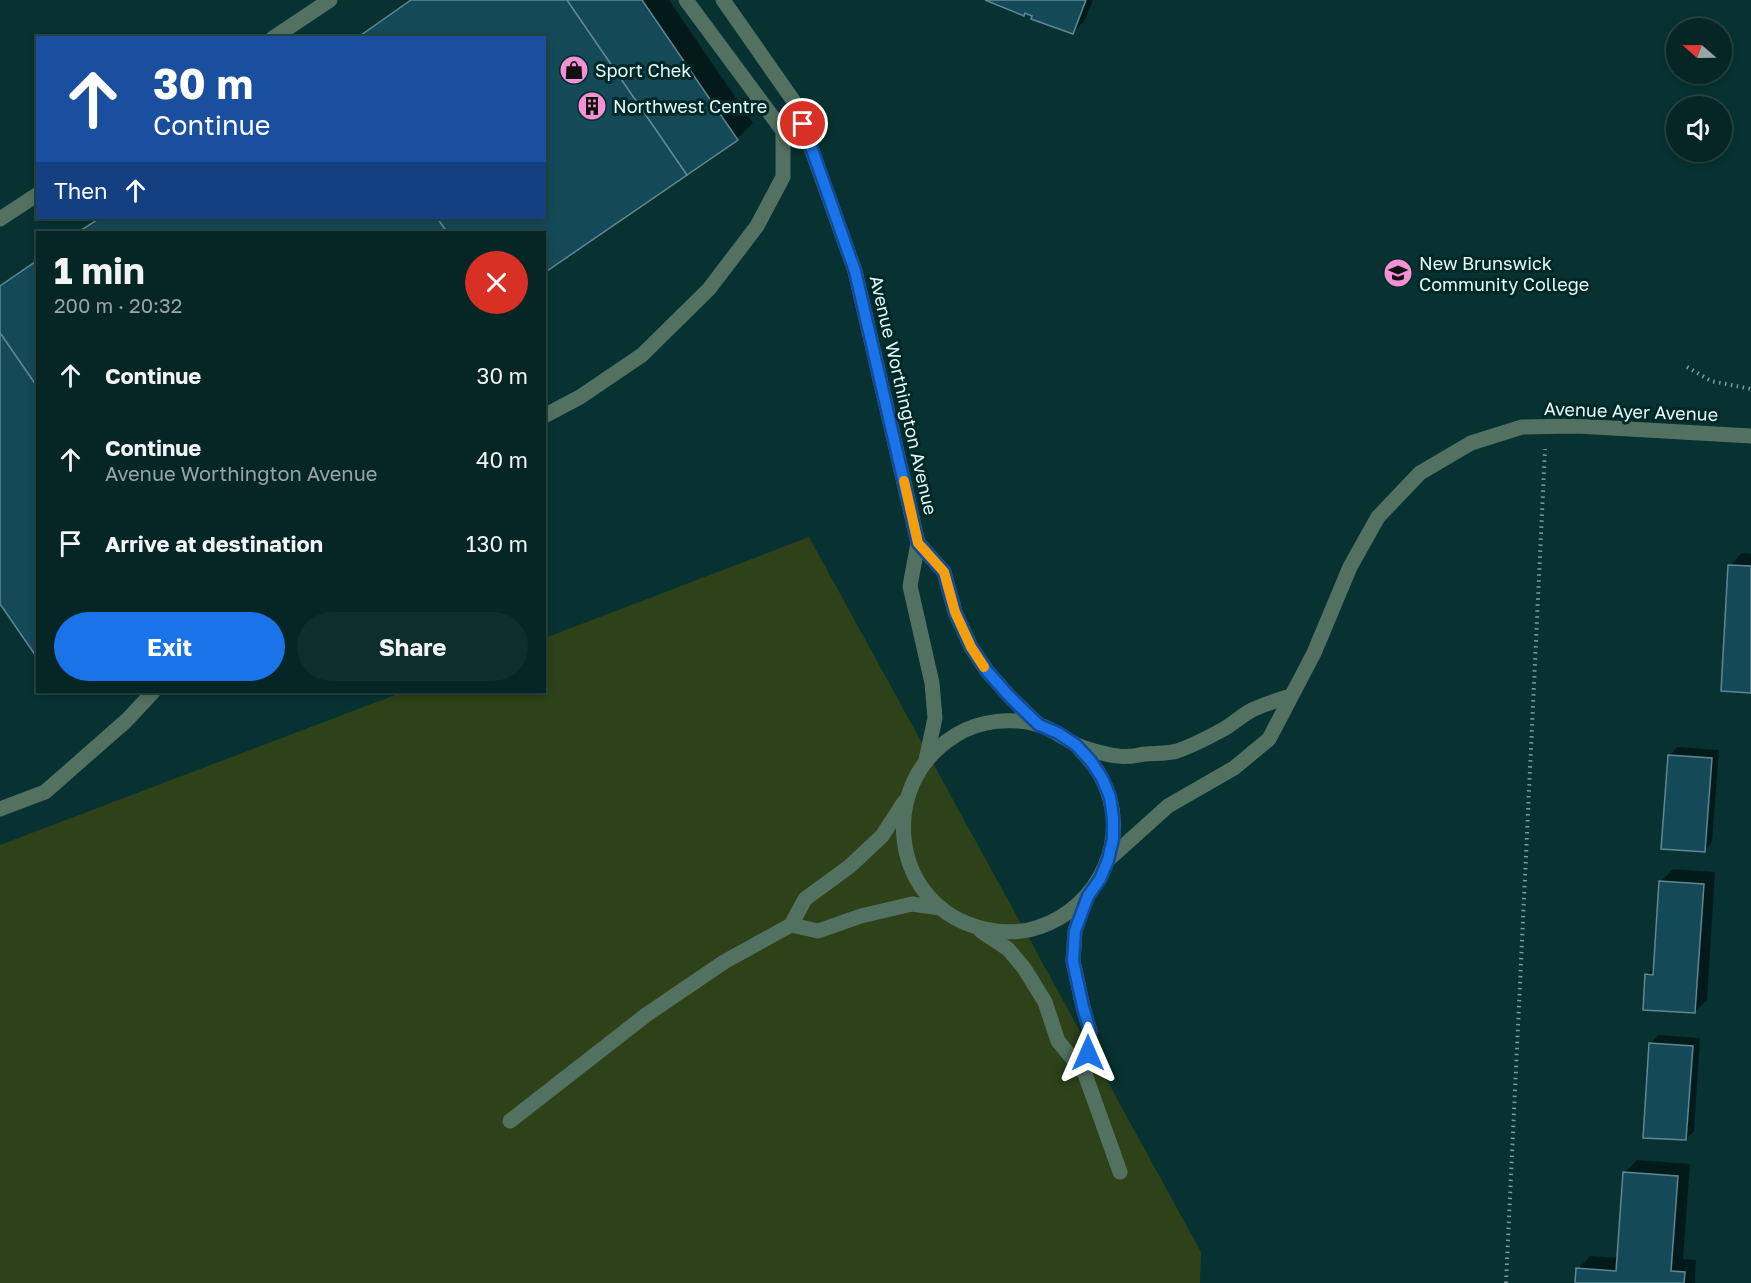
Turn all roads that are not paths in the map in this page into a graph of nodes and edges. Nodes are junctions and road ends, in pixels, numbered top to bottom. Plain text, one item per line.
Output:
1 (330, 0) edge
2 (686, 0) edge
3 (723, 0) edge
4 (276, 36) edge
5 (36, 196) edge
6 (0, 219) edge
7 (546, 415) edge
8 (1751, 436) edge
9 (918, 543) junction
10 (152, 693) edge
11 (1291, 696) junction
12 (1039, 725) junction
13 (1076, 745) junction
14 (926, 760) junction
15 (907, 797) junction
16 (0, 809) edge
17 (1108, 860) junction
18 (1088, 896) junction
19 (941, 908) junction
20 (791, 925) junction
21 (976, 927) junction
22 (1085, 1074) junction
23 (510, 1121) dead end
24 (1120, 1172) dead end

1 - 4 street
2 - 7 street
3 - 9 street, Avenue Worthington Avenue
5 - 6 street
8 - 11 street, Avenue Ayer Avenue
9 - 12 street, Avenue Worthington Avenue
9 - 14 street, Avenue Worthington Avenue
10 - 16 street
11 - 13 street
11 - 17 street, Avenue Ayer Avenue
12 - 13 street
12 - 14 street
13 - 17 street
14 - 15 street
15 - 19 street
15 - 20 street
17 - 18 street
18 - 21 street
18 - 22 street
19 - 20 street
19 - 21 street
20 - 23 street
21 - 22 street
22 - 24 street

